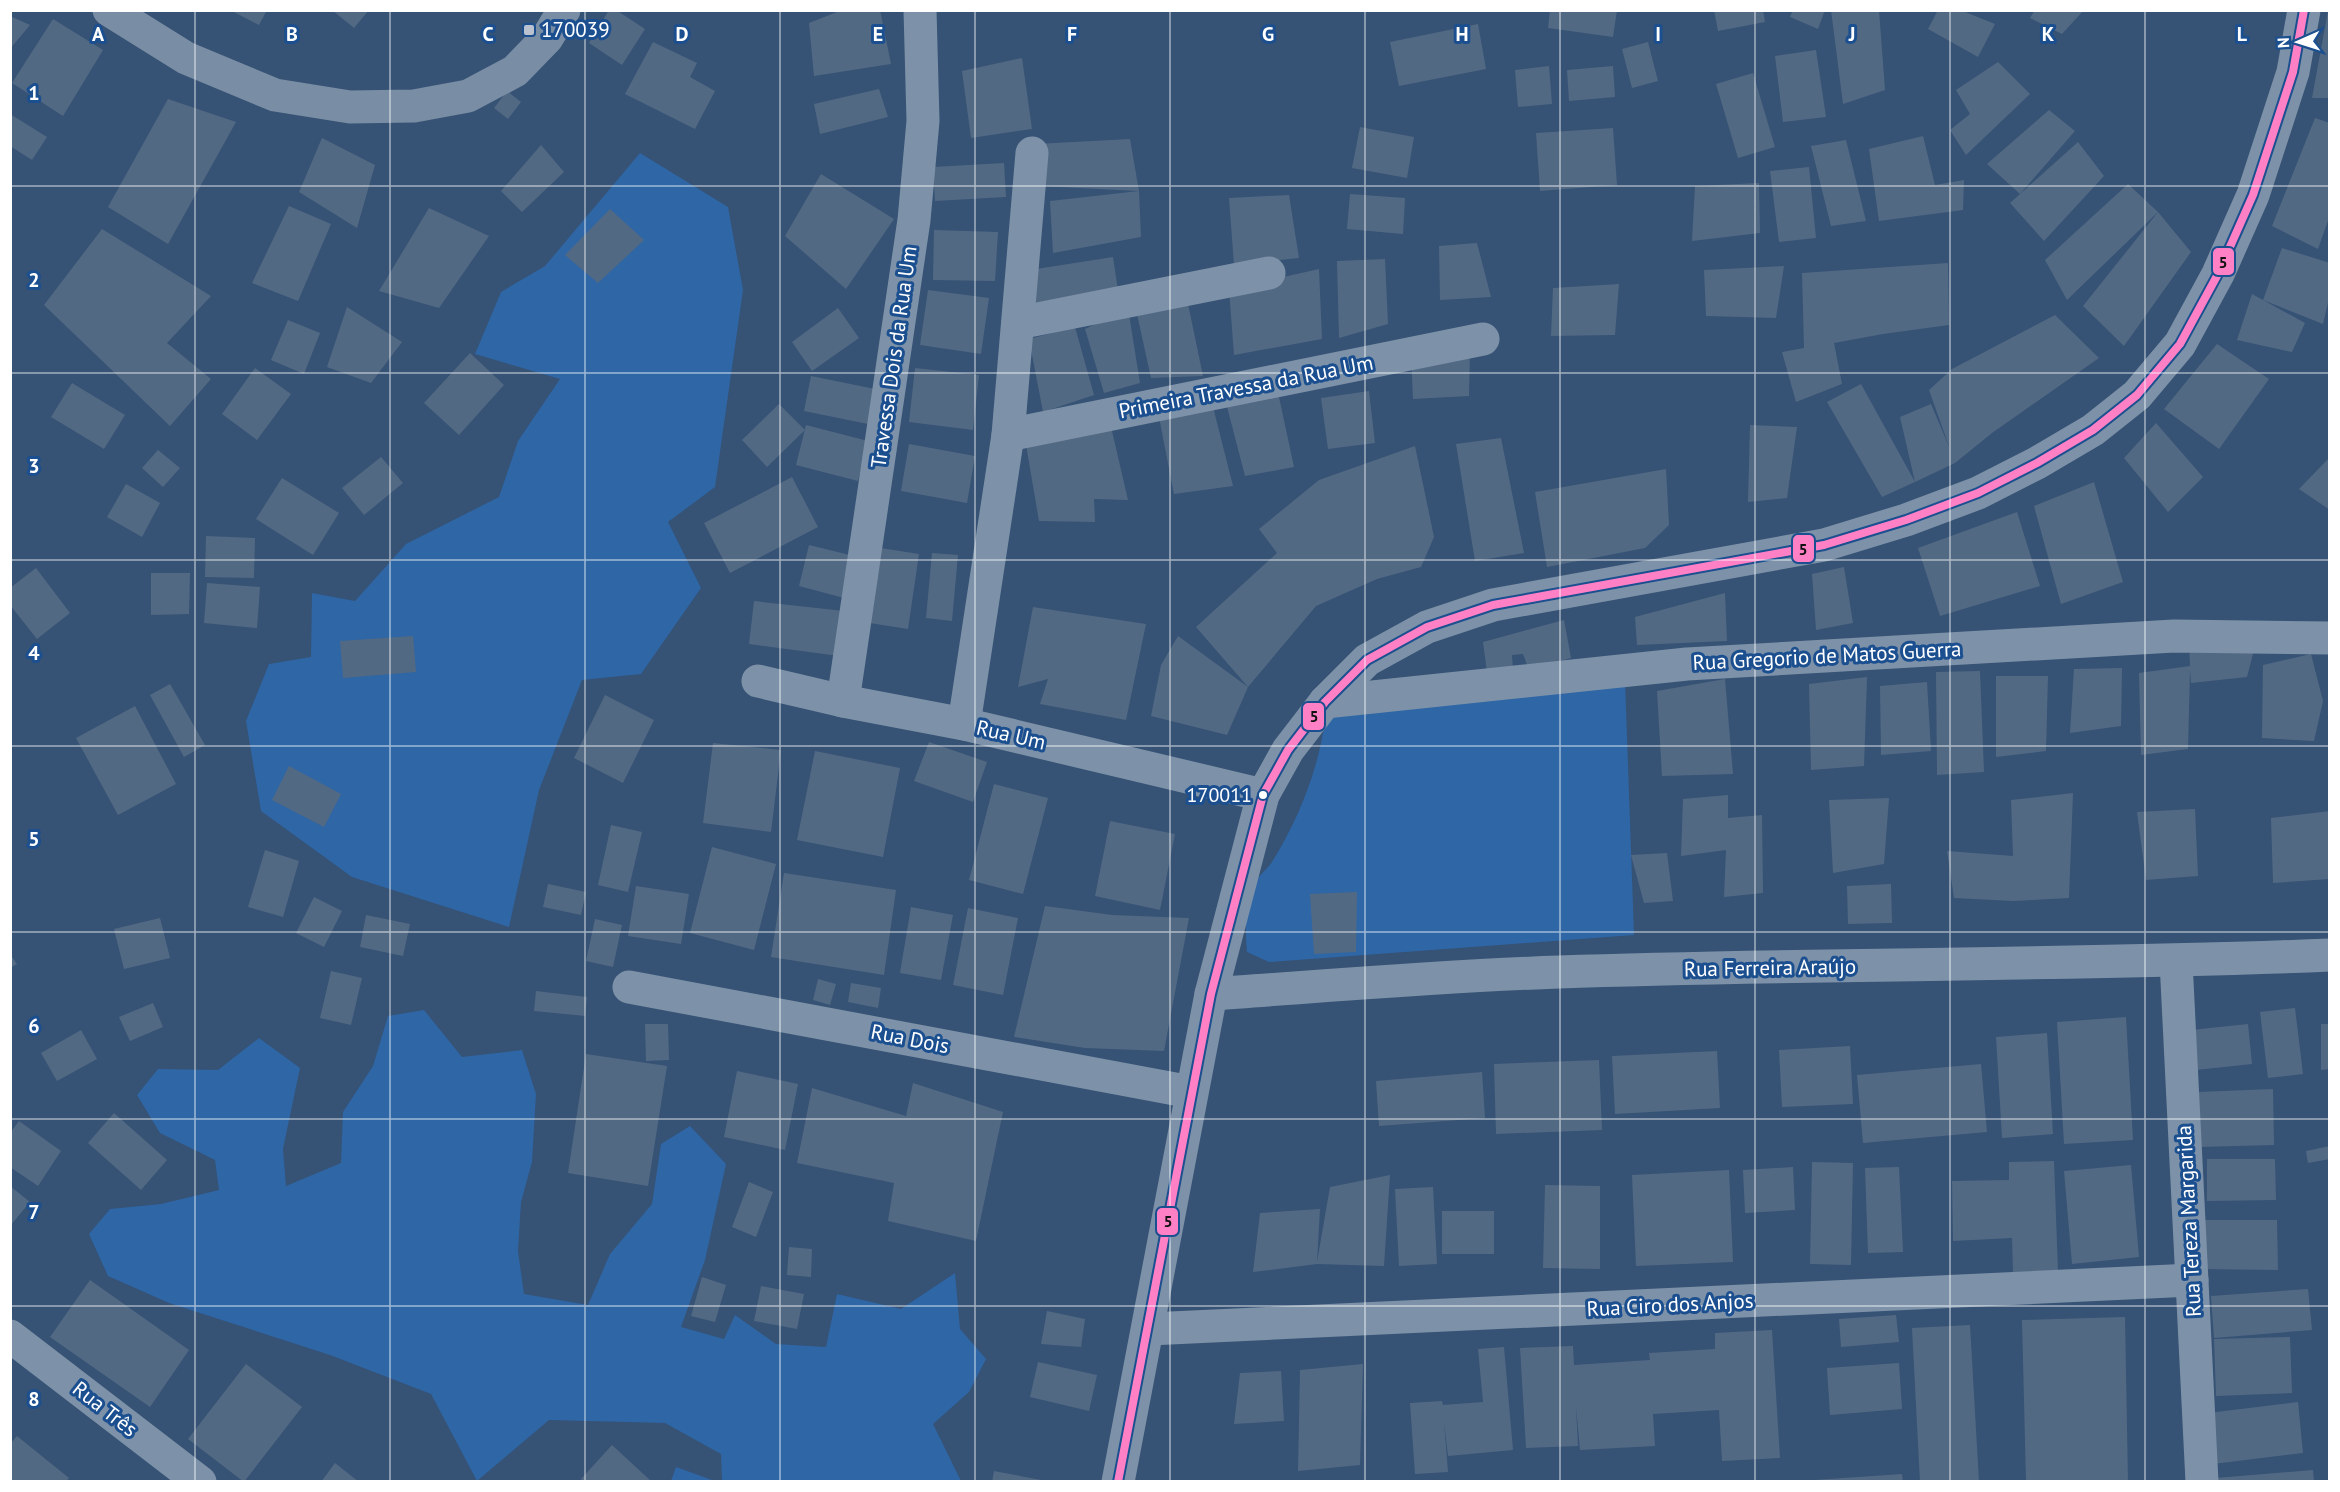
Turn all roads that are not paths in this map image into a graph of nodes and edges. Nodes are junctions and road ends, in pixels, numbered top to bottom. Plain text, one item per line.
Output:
1 (109, 10) edge
2 (564, 10) edge
3 (920, 10) edge
4 (2304, 10) edge
5 (1032, 153) dead end
6 (1269, 273) dead end
7 (1018, 323) junction
8 (1483, 339) dead end
9 (1008, 435) junction
10 (2330, 638) edge
11 (758, 681) dead end
12 (843, 701) junction
13 (1325, 702) junction
14 (964, 724) junction
15 (1263, 795) junction
16 (2330, 955) edge
17 (2176, 962) junction
18 (629, 987) dead end
19 (1211, 994) junction
20 (1191, 1092) junction
21 (2192, 1280) junction
22 (1149, 1329) junction
23 (10, 1336) edge
24 (200, 1482) edge
25 (1118, 1482) edge
26 (2202, 1482) edge

1 - 2 main road
3 - 12 street, Travessa Dois da Rua Um
4 - 13 street
5 - 7 street
6 - 7 street
7 - 9 street
8 - 9 street, Primeira Travessa da Rua Um
9 - 14 street
10 - 13 street, Rua Gregorio de Matos Guerra
11 - 12 street, Rua Um
12 - 14 street, Rua Um
13 - 15 street
14 - 15 street, Rua Um
15 - 19 street
16 - 17 street, Rua Ferreira Araújo
17 - 19 street, Rua Ferreira Araújo
17 - 21 street, Rua Tereza Margarida
18 - 20 street, Rua Dois
19 - 20 street
20 - 22 street
21 - 22 street, Rua Ciro dos Anjos
21 - 26 street, Rua Tereza Margarida
22 - 25 street
23 - 24 street, Rua Três

